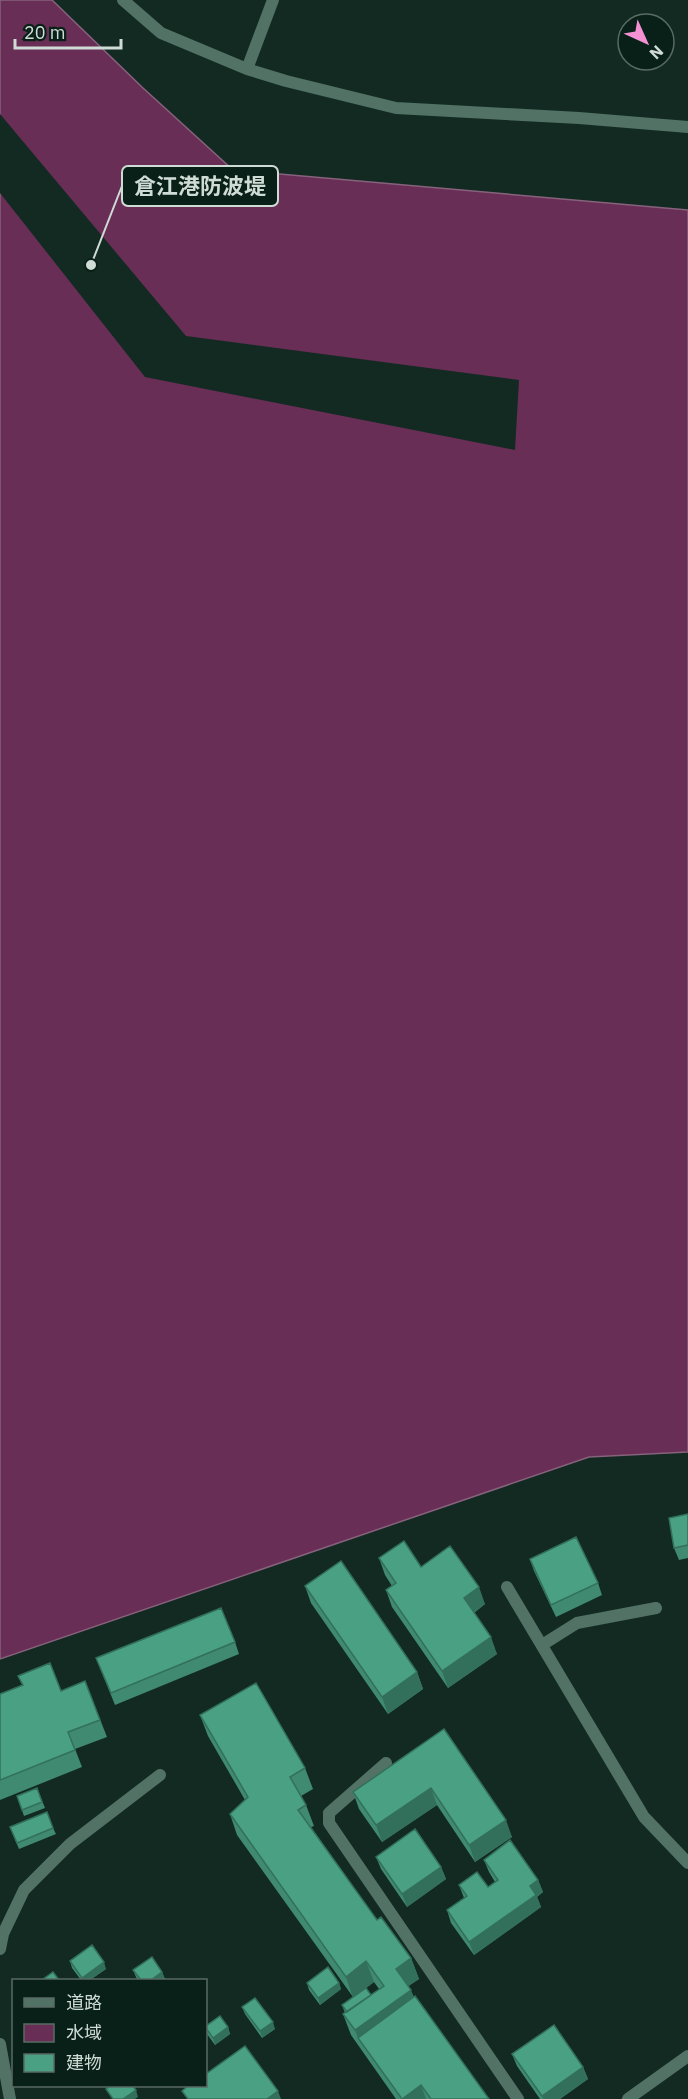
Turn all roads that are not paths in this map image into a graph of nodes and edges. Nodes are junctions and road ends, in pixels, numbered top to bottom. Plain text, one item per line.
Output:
1 (123, 0) edge
2 (273, 0) edge
3 (247, 69) junction
4 (688, 128) edge
5 (507, 1587) dead end
6 (656, 1608) dead end
7 (542, 1645) junction
8 (386, 1763) dead end
9 (160, 1775) dead end
10 (688, 1863) edge
11 (0, 1949) edge
12 (0, 2044) edge
13 (688, 2056) edge
14 (630, 2098) edge
15 (10, 2099) edge
16 (518, 2099) edge

1 - 3 street
2 - 3 street
3 - 4 street
5 - 7 street
6 - 7 street
7 - 10 street
8 - 16 street
9 - 11 street
12 - 15 street
13 - 14 street

